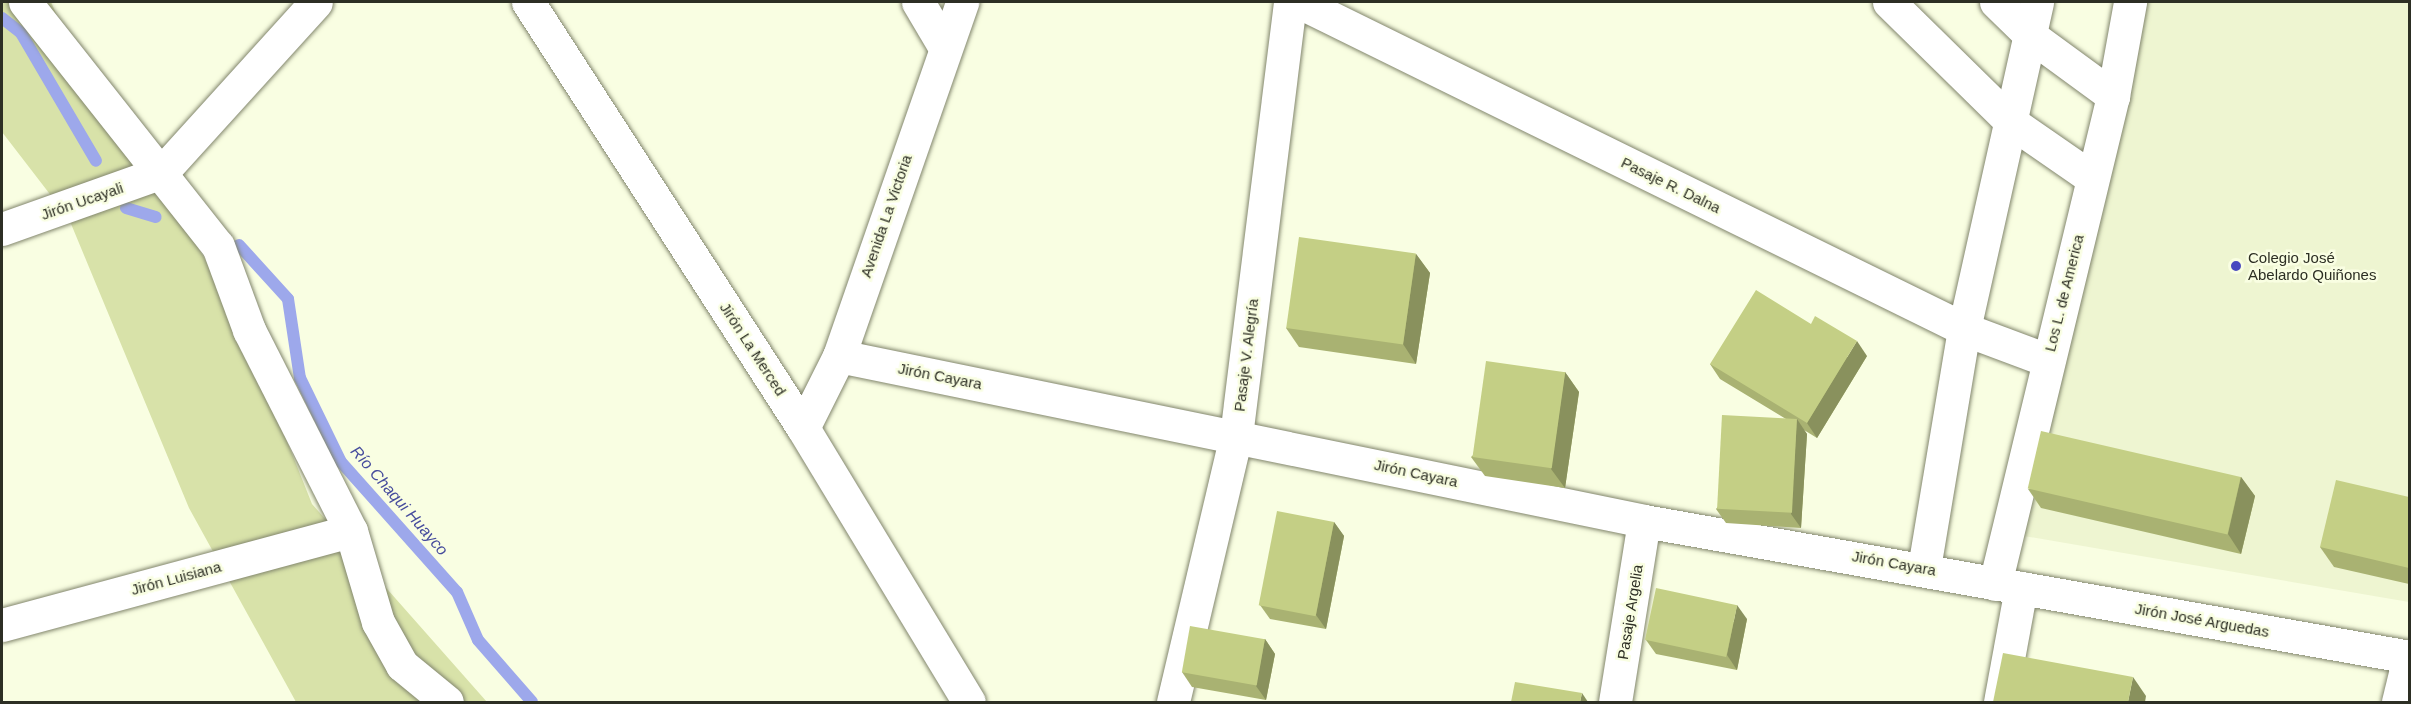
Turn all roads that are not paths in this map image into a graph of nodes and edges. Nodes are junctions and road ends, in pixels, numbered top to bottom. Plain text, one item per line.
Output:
1 (25, 2) edge
2 (316, 2) edge
3 (528, 2) edge
4 (918, 2) edge
5 (962, 2) edge
6 (1290, 2) edge
7 (1299, 2) edge
8 (1889, 2) edge
9 (1996, 2) edge
10 (2037, 2) edge
11 (2130, 2) edge
12 (2031, 36) junction
13 (944, 46) junction
14 (2113, 96) junction
15 (2011, 122) junction
16 (162, 172) junction
17 (2092, 178) junction
18 (2, 229) edge
19 (1964, 328) junction
20 (838, 356) junction
21 (2047, 360) junction
22 (803, 428) junction
23 (1236, 436) junction
24 (1644, 520) junction
25 (351, 531) junction
26 (1924, 568) junction
27 (2008, 586) junction
28 (2, 625) edge
29 (2409, 657) edge
30 (447, 702) edge
31 (969, 702) edge
32 (1173, 702) edge
33 (1615, 702) edge
34 (2000, 702) edge
35 (2398, 702) edge

1 - 16 street
2 - 16 street
3 - 22 street, Jirón La Merced
4 - 13 street
5 - 13 street, Avenida La Victoria
6 - 23 street, Pasaje V. Alegría
7 - 19 street, Pasaje R. Dalna
8 - 15 street
9 - 12 street
10 - 12 street
11 - 14 street, Los L. de America
12 - 14 street
12 - 15 street
13 - 20 street, Avenida La Victoria
14 - 17 street, Los L. de America
15 - 17 street
15 - 19 street
16 - 18 street, Jirón Ucayali
16 - 25 street
17 - 21 street, Los L. de America
19 - 21 street, Pasaje R. Dalna
19 - 26 street
20 - 22 street, Avenida La Victoria
20 - 23 street, Jirón Cayara
21 - 27 street, Los L. de America
22 - 31 street, Jirón La Merced
23 - 24 street, Jirón Cayara
23 - 32 street, Pasaje V. Alegría
24 - 26 street, Jirón Cayara
24 - 33 street, Pasaje Argelia
25 - 28 street, Jirón Luisiana
25 - 30 street
26 - 27 street, Jirón Cayara
27 - 29 street, Jirón José Arguedas
27 - 34 street, Los L. de America
29 - 35 street

